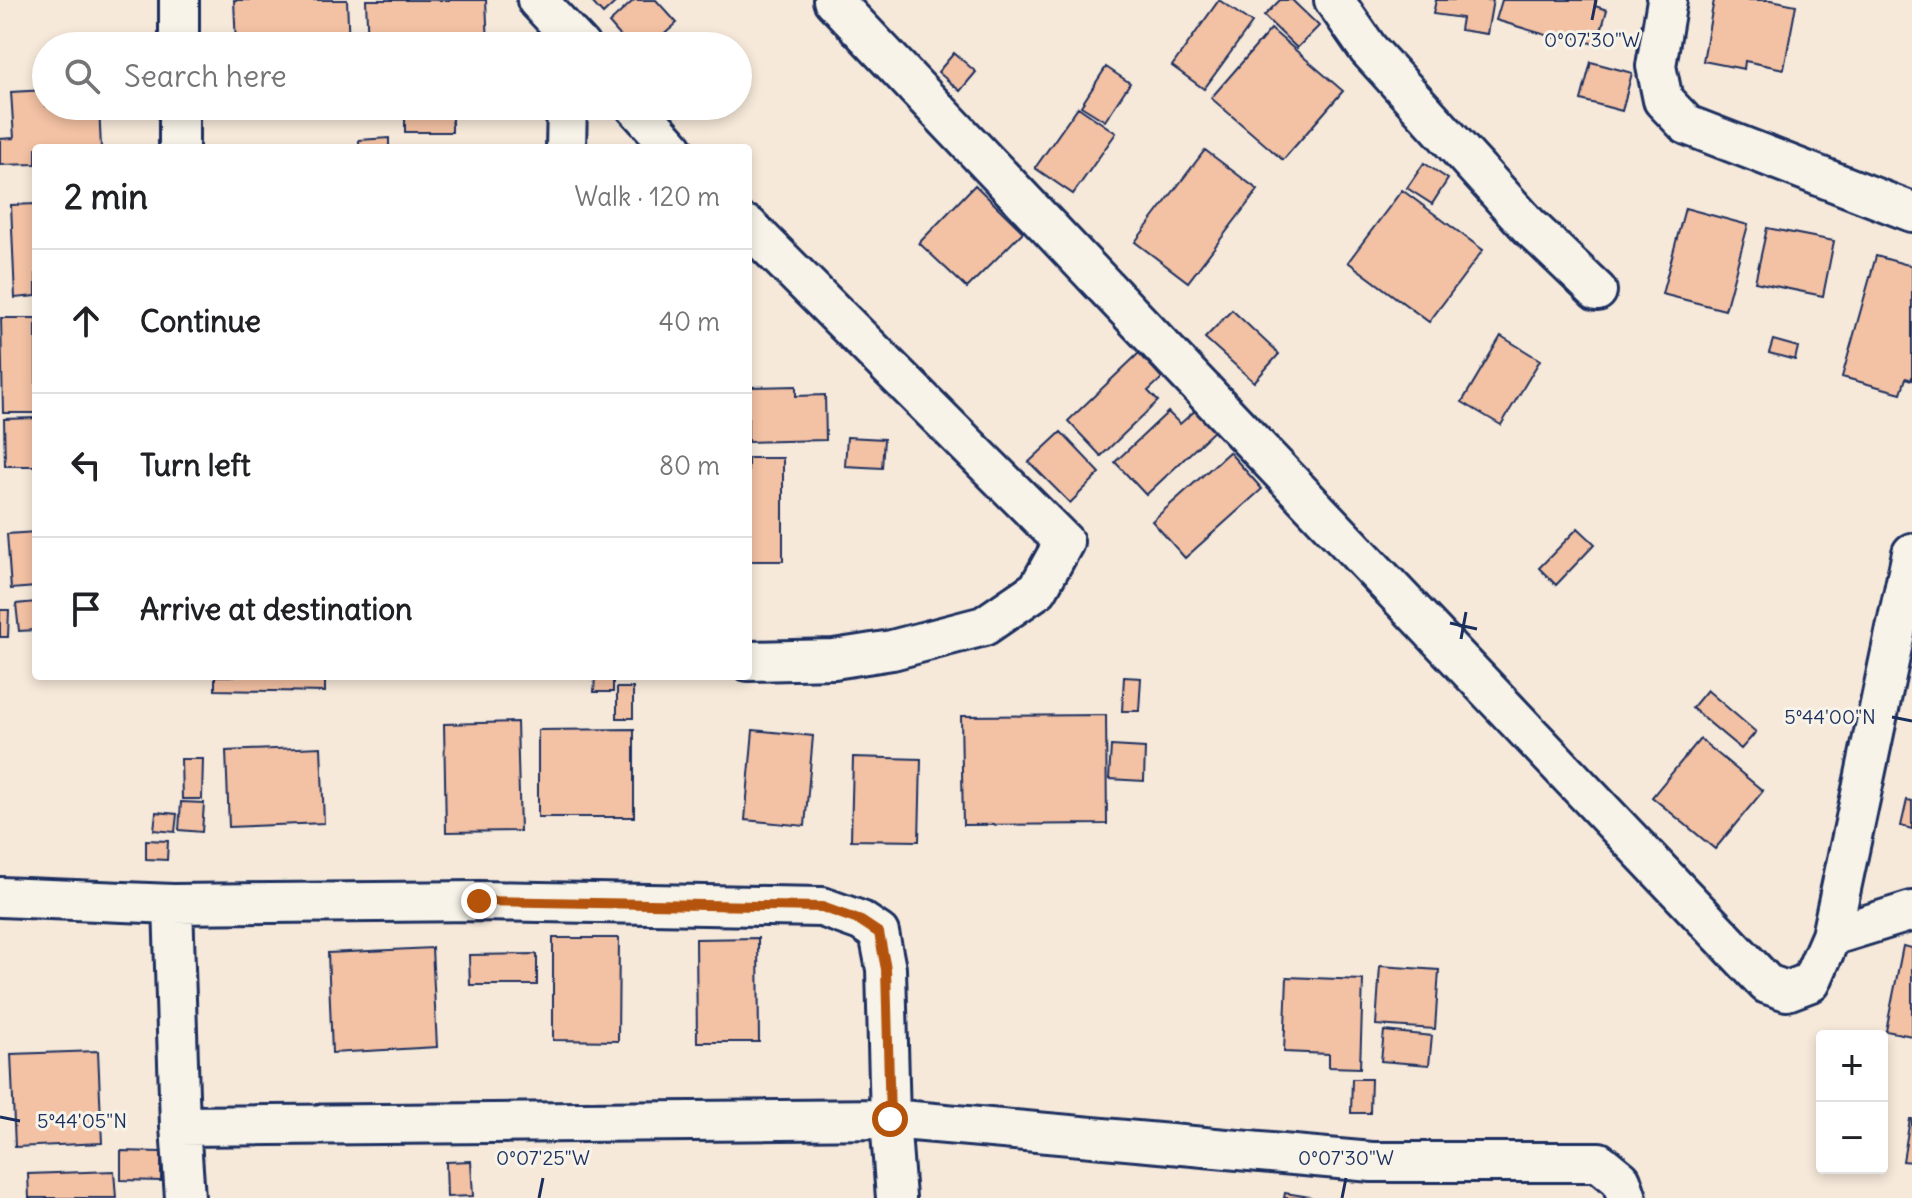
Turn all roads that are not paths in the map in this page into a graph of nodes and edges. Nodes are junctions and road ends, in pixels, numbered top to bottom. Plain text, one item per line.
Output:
1 (179, 0) edge
2 (537, 0) edge
3 (833, 0) edge
4 (1334, 0) edge
5 (1667, 0) edge
6 (179, 32) edge
7 (564, 32) edge
8 (179, 120) edge
9 (567, 120) edge
10 (648, 120) edge
11 (179, 144) edge
12 (566, 144) edge
13 (669, 144) edge
14 (1912, 212) edge
15 (752, 230) edge
16 (1597, 291) dead end
17 (1912, 553) edge
18 (752, 661) edge
19 (0, 897) edge
20 (173, 904) junction
21 (1912, 911) edge
22 (1831, 936) junction
23 (890, 1119) junction
24 (180, 1126) junction
25 (185, 1198) edge
26 (896, 1198) edge
27 (1627, 1198) edge

1 - 6 street
2 - 7 street
3 - 22 street
4 - 16 street
5 - 14 street
8 - 11 street
9 - 12 street
10 - 13 street
15 - 18 street
17 - 22 street
19 - 20 street
20 - 23 street
20 - 24 street
21 - 22 street
23 - 24 street
23 - 26 street
23 - 27 street
24 - 25 street

